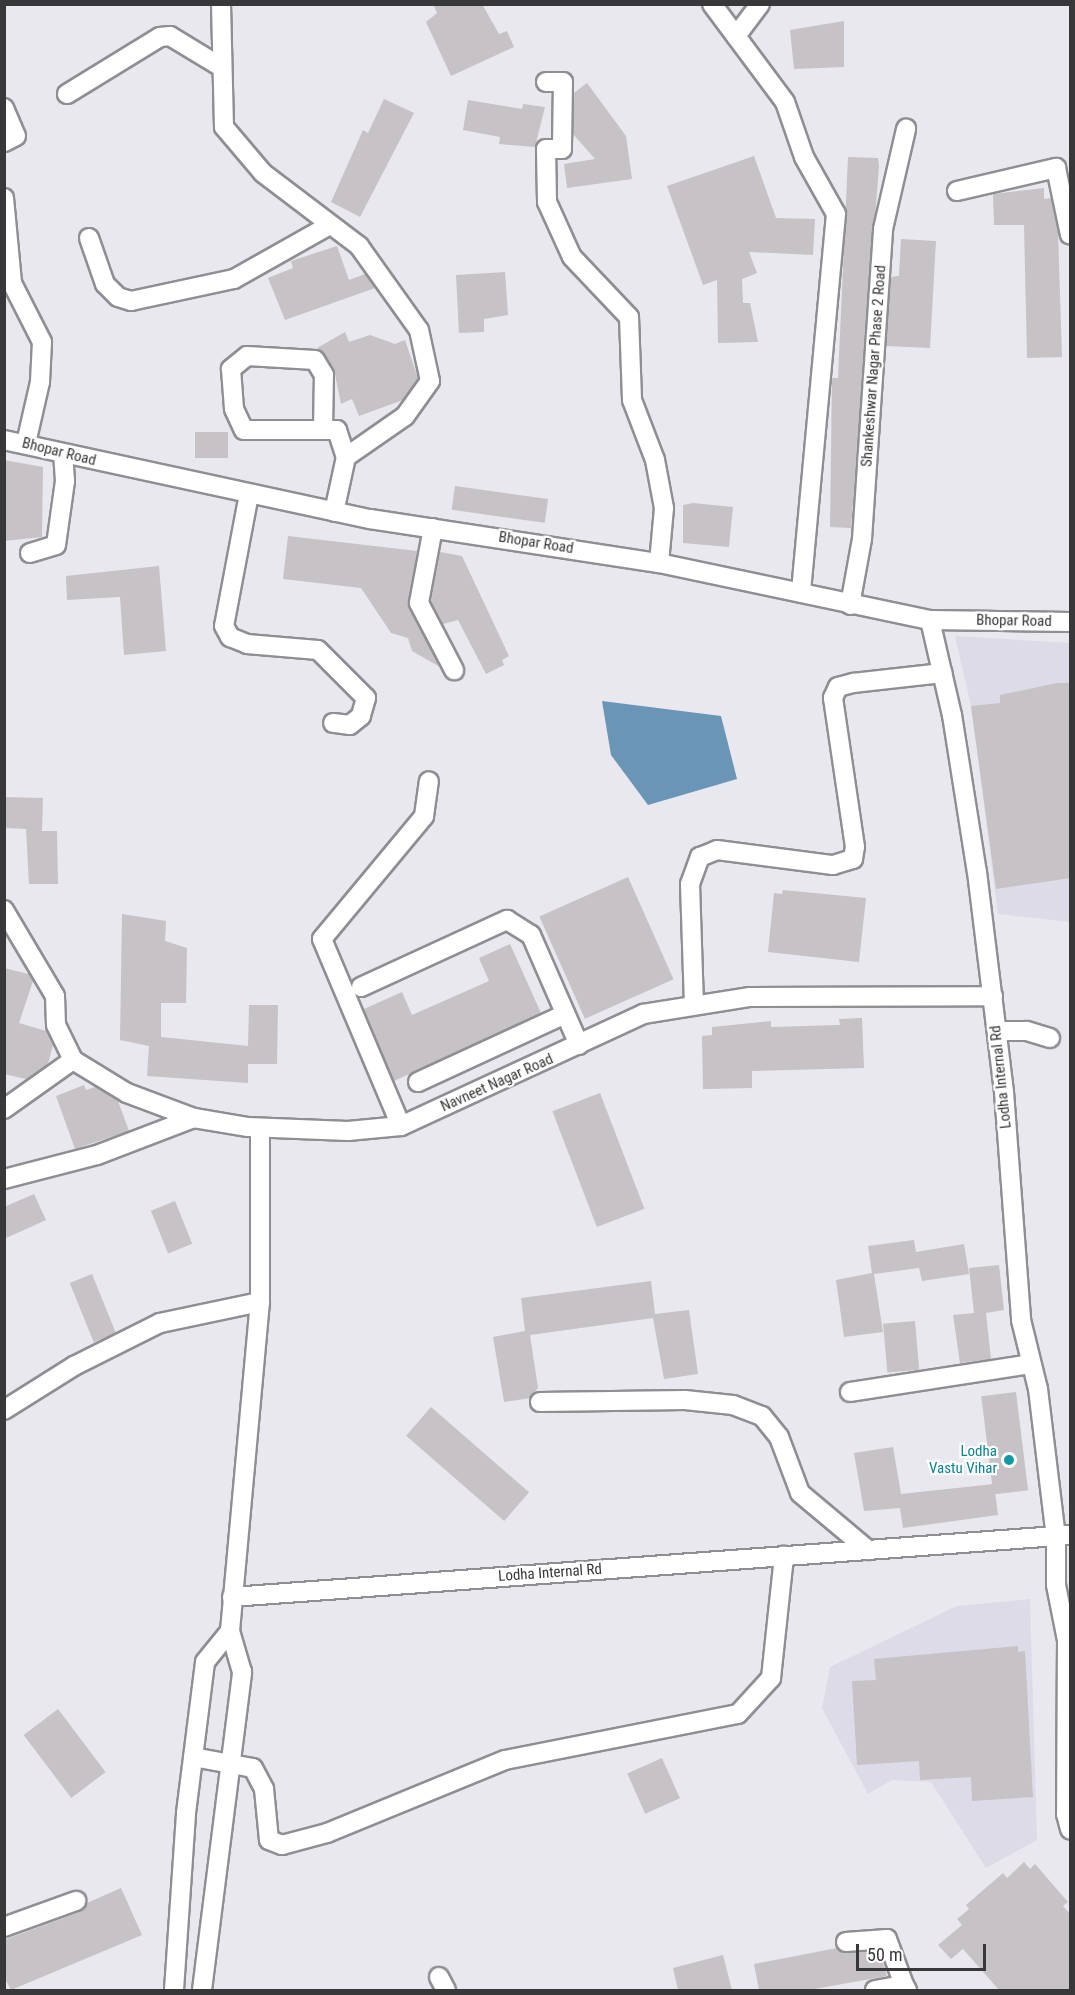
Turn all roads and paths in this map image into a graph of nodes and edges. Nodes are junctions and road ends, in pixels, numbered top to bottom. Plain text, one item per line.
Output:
1 (221, 4) edge
2 (712, 4) edge
3 (760, 4) edge
4 (736, 36) junction
5 (221, 67) junction
6 (546, 82) dead end
7 (67, 94) dead end
8 (4, 108) edge
9 (906, 129) dead end
10 (4, 142) edge
11 (957, 191) dead end
12 (5, 201) edge
13 (330, 225) junction
14 (1071, 235) edge
15 (89, 238) dead end
16 (8, 243) edge
17 (12, 302) edge
18 (323, 430) junction
19 (4, 440) edge
20 (26, 443) junction
21 (63, 454) junction
22 (346, 457) junction
23 (249, 494) junction
24 (334, 512) junction
25 (433, 528) junction
26 (30, 553) dead end
27 (659, 563) junction
28 (801, 592) junction
29 (850, 605) junction
30 (930, 620) junction
31 (1071, 622) edge
32 (454, 670) dead end
33 (942, 673) junction
34 (333, 723) dead end
35 (429, 782) dead end
36 (4, 910) edge
37 (361, 987) dead end
38 (993, 996) junction
39 (694, 1005) junction
40 (565, 1014) junction
41 (997, 1031) junction
42 (1050, 1038) dead end
43 (579, 1045) junction
44 (74, 1060) junction
45 (418, 1082) dead end
46 (4, 1109) edge
47 (194, 1118) junction
48 (401, 1126) junction
49 (260, 1128) junction
50 (4, 1179) edge
51 (260, 1302) junction
52 (1031, 1364) junction
53 (850, 1392) dead end
54 (540, 1402) dead end
55 (4, 1410) edge
56 (1063, 1536) edge
57 (868, 1550) junction
58 (784, 1556) junction
59 (232, 1597) junction
60 (230, 1631) junction
61 (193, 1757) junction
62 (230, 1764) junction
63 (1071, 1829) edge
64 (76, 1901) dead end
65 (4, 1927) edge
66 (846, 1942) dead end
67 (906, 1988) edge
68 (174, 1990) edge
69 (202, 1990) edge
70 (875, 1990) edge

1 - 5 street
2 - 4 street
3 - 4 street
4 - 28 street
5 - 7 street
5 - 13 street
6 - 27 street
8 - 10 street
9 - 29 street, Shankeshwar Nagar Phase 2 Road
11 - 14 street
12 - 16 street
13 - 15 street
13 - 22 street
16 - 17 street
17 - 20 street
18 - 18 street
18 - 22 street
19 - 20 street, Bhopar Road
20 - 21 street, Bhopar Road
21 - 23 street, Bhopar Road
21 - 26 street
22 - 24 street
23 - 24 street, Bhopar Road
23 - 34 street
24 - 25 street, Bhopar Road
25 - 27 street, Bhopar Road
25 - 32 street
27 - 28 street, Bhopar Road
28 - 29 street, Bhopar Road
29 - 30 street, Bhopar Road
30 - 31 street, Bhopar Road
30 - 33 street, Lodha Internal Rd
33 - 38 street, Lodha Internal Rd
33 - 39 street
35 - 48 street
36 - 44 street
37 - 40 street
38 - 39 street, Navneet Nagar Road
38 - 41 street, Lodha Internal Rd
39 - 43 street, Navneet Nagar Road
40 - 43 street
40 - 45 street
41 - 42 street
41 - 52 street, Lodha Internal Rd
43 - 48 street, Navneet Nagar Road
44 - 46 street
44 - 47 street
47 - 49 street, Navneet Nagar Road
47 - 50 street, Navneet Nagar Road
48 - 49 street, Navneet Nagar Road
49 - 51 street
51 - 55 street
51 - 59 street
52 - 53 street
52 - 56 street, Lodha Internal Rd
54 - 57 street
56 - 57 street, Lodha Internal Rd
56 - 63 street, Lodha Internal Rd
57 - 58 street, Lodha Internal Rd
58 - 59 street, Lodha Internal Rd
58 - 62 street
59 - 60 street
60 - 61 street
60 - 62 street
61 - 62 street
61 - 68 street
62 - 69 street
64 - 65 street
66 - 67 street
67 - 70 street

